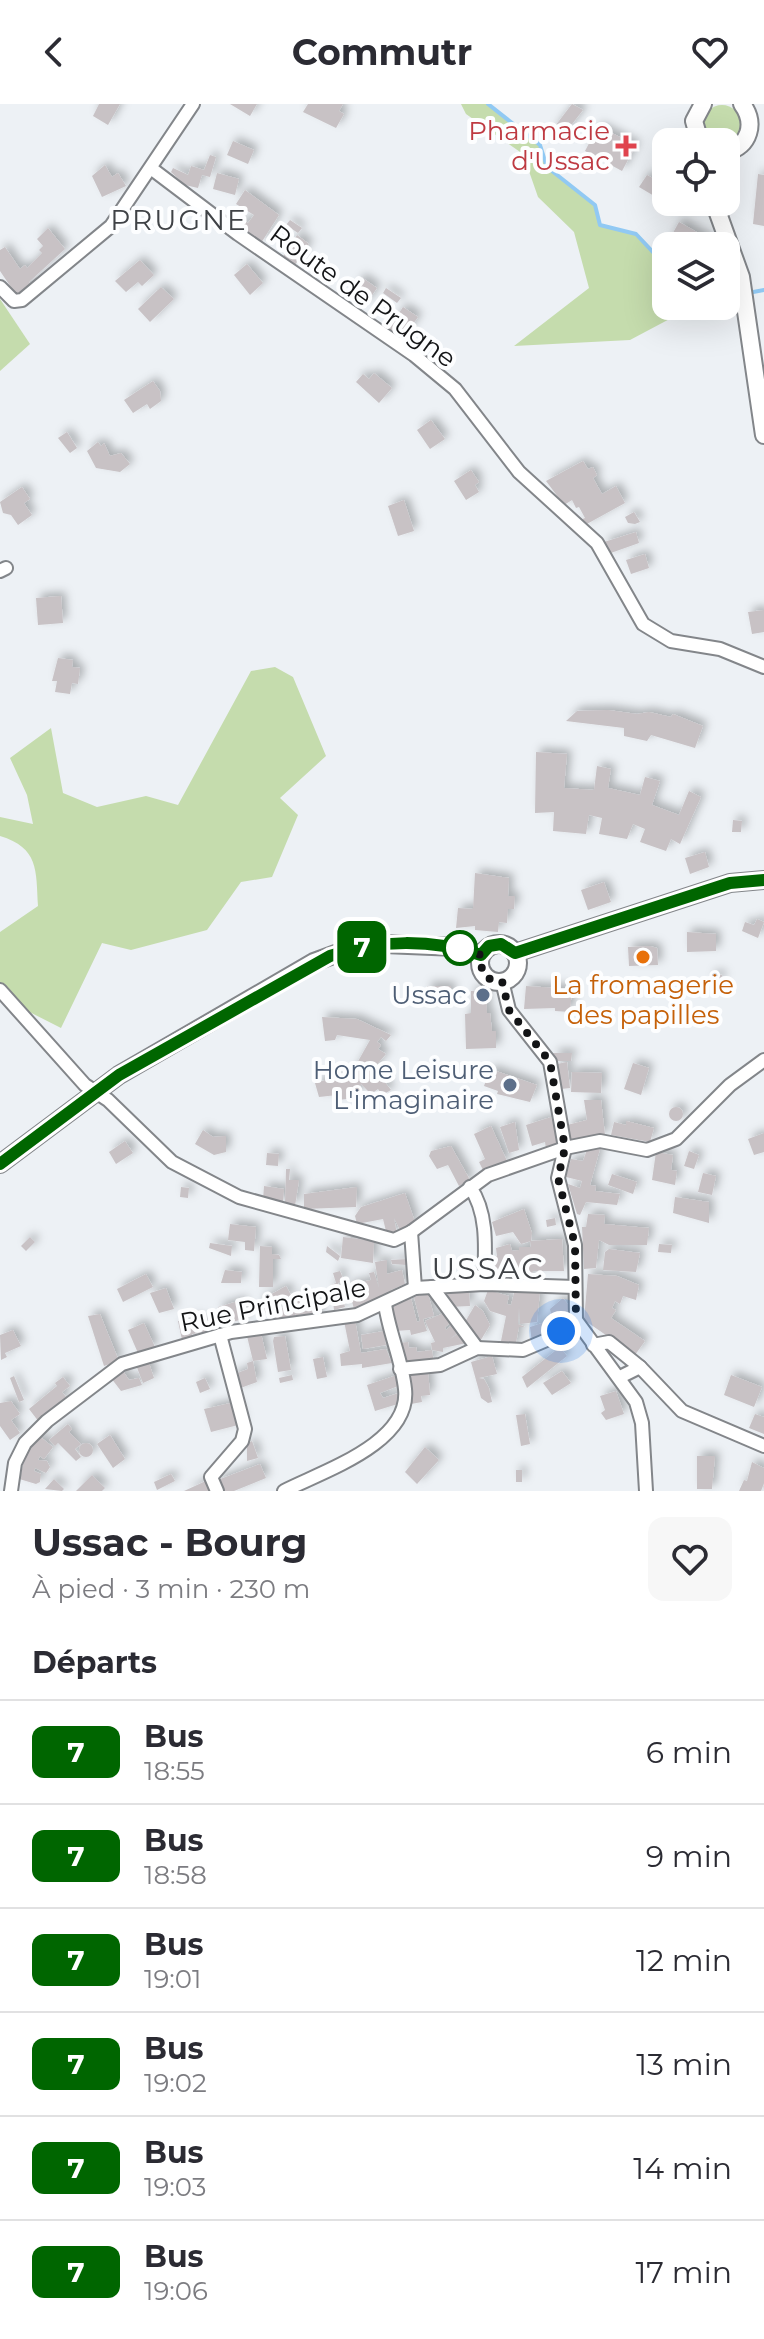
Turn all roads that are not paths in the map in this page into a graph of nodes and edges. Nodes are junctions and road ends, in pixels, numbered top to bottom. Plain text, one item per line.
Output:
1 (193, 104) edge
2 (703, 104) edge
3 (742, 104) edge
4 (696, 128) edge
5 (757, 131) edge
6 (740, 145) edge
7 (152, 169) junction
8 (719, 216) edge
9 (0, 287) edge
10 (764, 435) edge
11 (764, 667) edge
12 (764, 880) edge
13 (515, 953) junction
14 (481, 955) junction
15 (502, 981) junction
16 (0, 990) edge
17 (764, 1060) edge
18 (96, 1093) junction
19 (565, 1148) junction
20 (0, 1164) edge
21 (470, 1187) junction
22 (411, 1232) junction
23 (484, 1284) junction
24 (432, 1287) junction
25 (575, 1287) junction
26 (415, 1288) junction
27 (385, 1304) junction
28 (576, 1320) junction
29 (220, 1335) junction
30 (593, 1345) junction
31 (477, 1348) junction
32 (640, 1367) junction
33 (400, 1369) junction
34 (620, 1377) junction
35 (764, 1446) edge
36 (11, 1491) edge
37 (217, 1491) edge
38 (284, 1491) edge
39 (646, 1491) edge

1 - 7 street
2 - 4 street
3 - 5 street
5 - 6 street
7 - 9 street
7 - 11 street, Route de Prugne
8 - 10 street
12 - 13 street
13 - 14 street
13 - 15 street
14 - 15 street
14 - 18 street
15 - 19 street
16 - 18 street
17 - 19 street
18 - 20 street
18 - 22 street
19 - 21 street
19 - 25 street
21 - 22 street
21 - 23 street
22 - 26 street
23 - 24 street
23 - 25 street
24 - 26 street
24 - 31 street
25 - 28 street
26 - 27 street, Rue Principale
27 - 29 street, Rue Principale
27 - 33 street
28 - 30 street
28 - 31 street
29 - 36 street, Rue Principale
29 - 37 street
30 - 32 street
30 - 34 street
31 - 33 street
32 - 34 street
32 - 35 street
33 - 38 street
34 - 39 street

